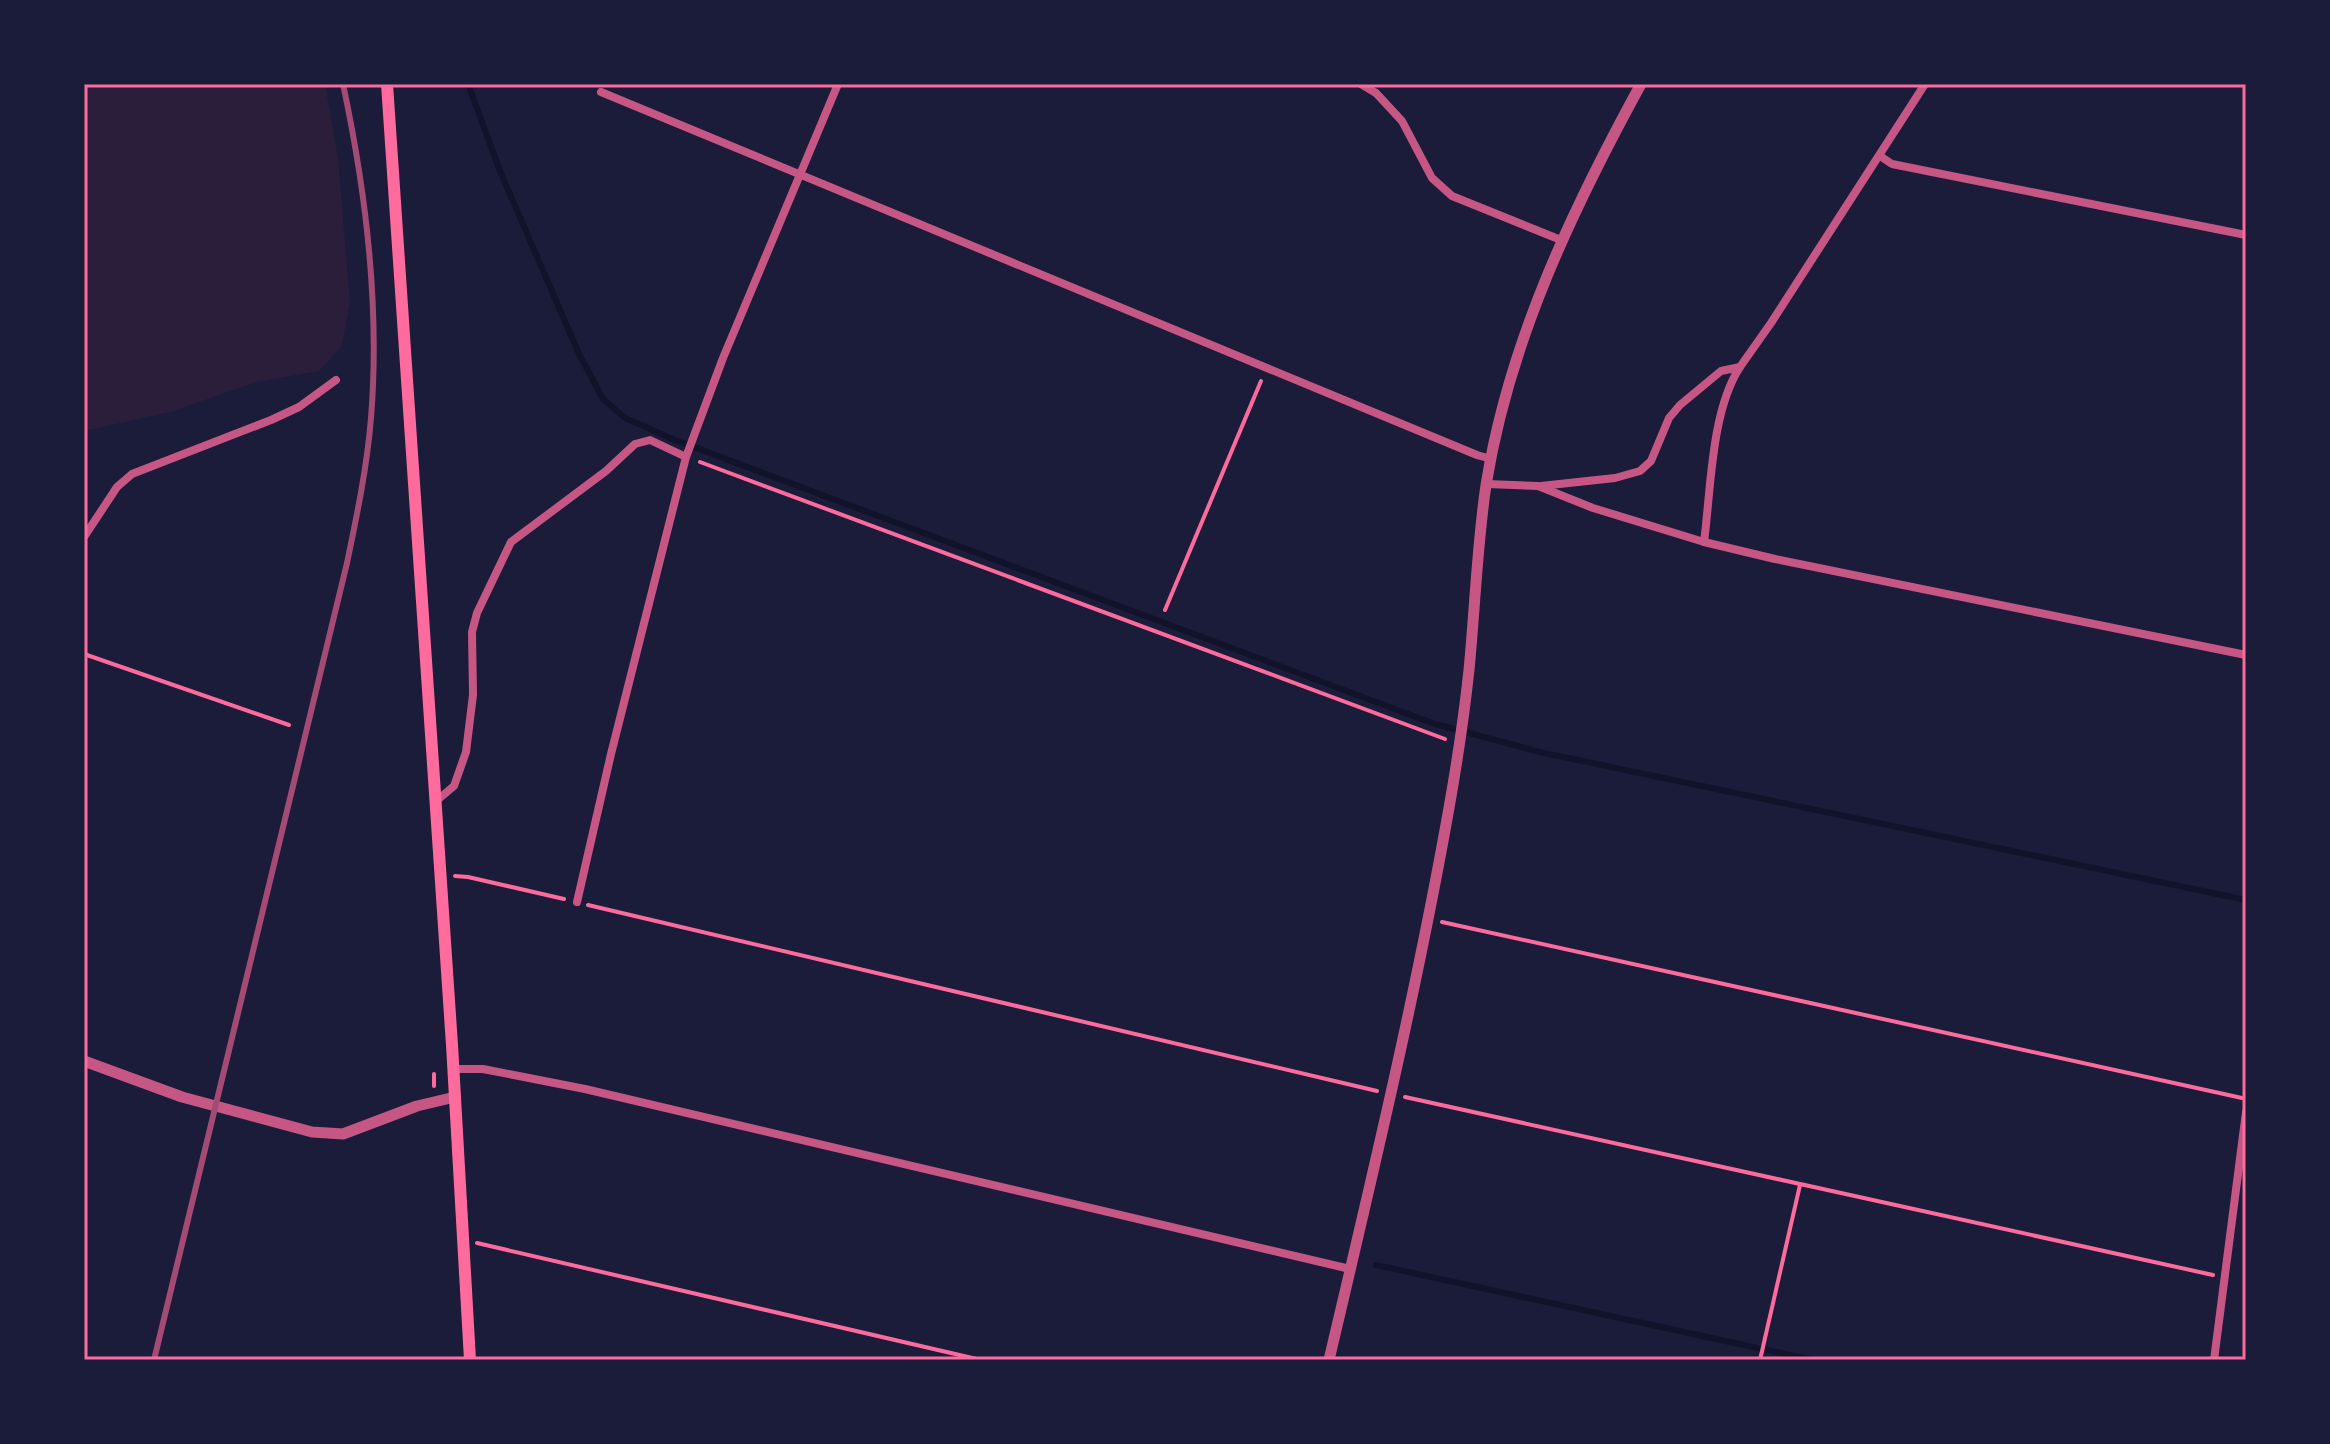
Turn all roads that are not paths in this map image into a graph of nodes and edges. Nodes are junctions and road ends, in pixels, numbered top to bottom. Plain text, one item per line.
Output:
1 (387, 84) edge
2 (838, 84) edge
3 (1361, 84) edge
4 (1641, 84) edge
5 (1925, 84) edge
6 (601, 92) dead end
7 (1880, 156) junction
8 (802, 174) junction
9 (2246, 235) edge
10 (1561, 240) junction
11 (1740, 367) junction
12 (336, 380) dead end
13 (687, 454) junction
14 (1491, 459) junction
15 (1487, 484) junction
16 (1538, 486) junction
17 (84, 537) edge
18 (1704, 542) junction
19 (2246, 655) edge
20 (435, 802) junction
21 (577, 902) road end
22 (84, 1061) edge
23 (453, 1069) junction
24 (455, 1097) junction
25 (2246, 1112) edge
26 (1350, 1269) junction
27 (470, 1360) edge
28 (1329, 1360) edge
29 (2214, 1360) edge

1 - 20 main road
2 - 8 street
3 - 10 street
4 - 10 street
5 - 7 street
6 - 8 street
7 - 9 street
7 - 11 street
8 - 13 street
8 - 14 street
10 - 14 street
11 - 16 street
11 - 18 street
12 - 17 street
13 - 20 street
13 - 21 street
14 - 15 street
15 - 16 street
15 - 26 street
16 - 18 street
18 - 19 street
20 - 23 main road
22 - 24 street
23 - 24 main road
23 - 26 street
24 - 27 main road
25 - 29 street
26 - 28 street

